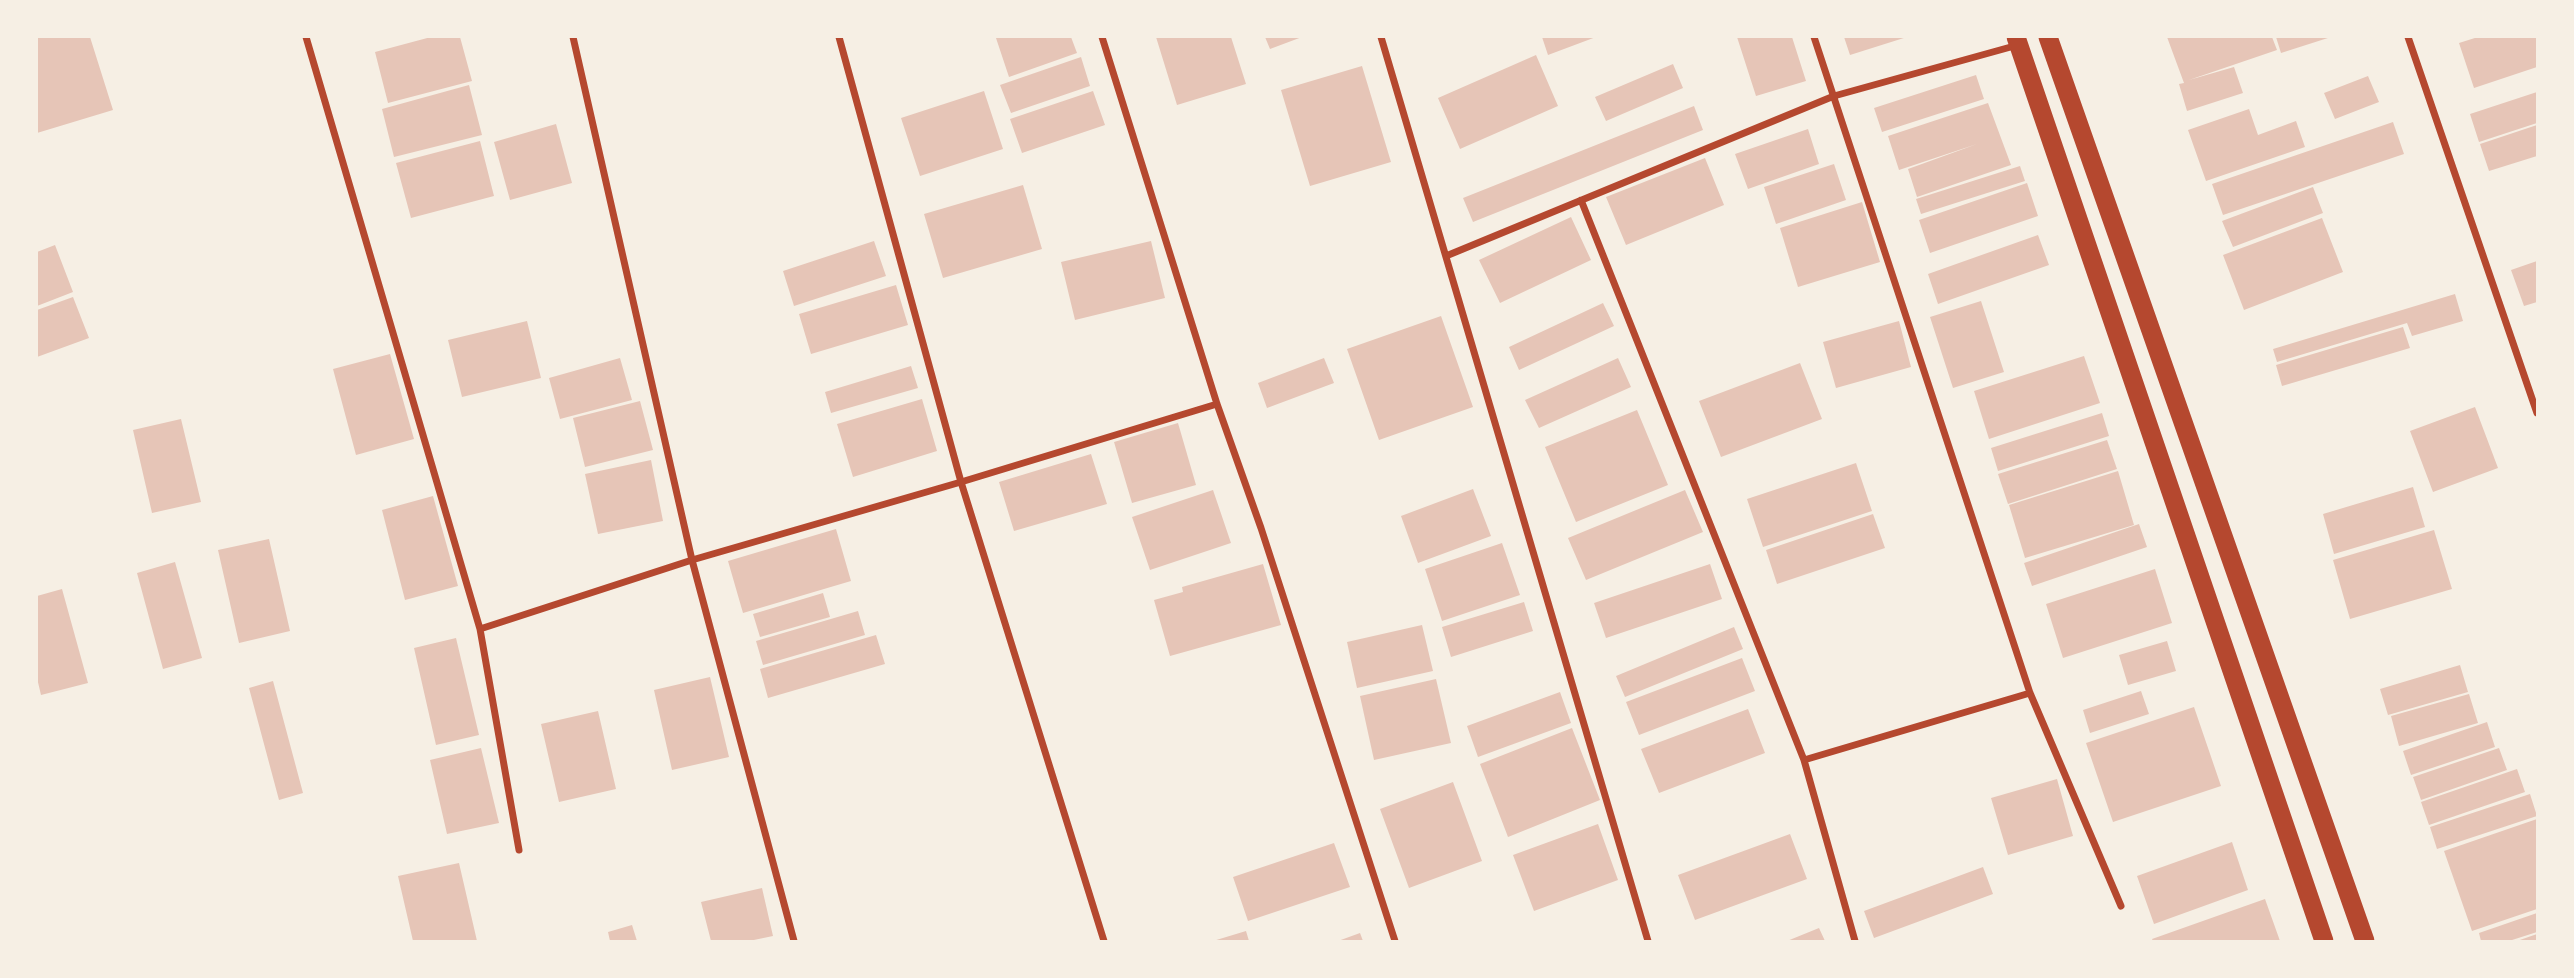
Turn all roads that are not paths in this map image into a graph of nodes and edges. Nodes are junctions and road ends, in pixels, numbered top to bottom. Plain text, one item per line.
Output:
1 (306, 37) edge
2 (573, 37) edge
3 (839, 37) edge
4 (1102, 37) edge
5 (1381, 37) edge
6 (1814, 37) edge
7 (2048, 37) edge
8 (2408, 37) edge
9 (2017, 41) edge
10 (1834, 96) junction
11 (1581, 200) junction
12 (1446, 256) junction
13 (1217, 404) junction
14 (2537, 413) edge
15 (961, 482) junction
16 (692, 560) junction
17 (480, 629) junction
18 (2030, 693) junction
19 (1804, 760) junction
20 (519, 850) dead end
21 (2121, 906) dead end
22 (794, 941) edge
23 (1104, 941) edge
24 (1395, 941) edge
25 (1648, 941) edge
26 (1855, 941) edge
27 (2324, 941) edge
28 (2365, 941) edge

1 - 17 street
2 - 16 street
3 - 15 street
4 - 13 street
5 - 12 street
6 - 10 street
7 - 28 highway
8 - 14 street
9 - 10 street
9 - 27 highway
10 - 11 street
10 - 18 street
11 - 12 street
11 - 19 street
12 - 25 street
13 - 15 street
13 - 24 street
15 - 16 street
15 - 23 street
16 - 17 street
16 - 22 street
17 - 20 street
18 - 19 street
18 - 21 street
19 - 26 street

